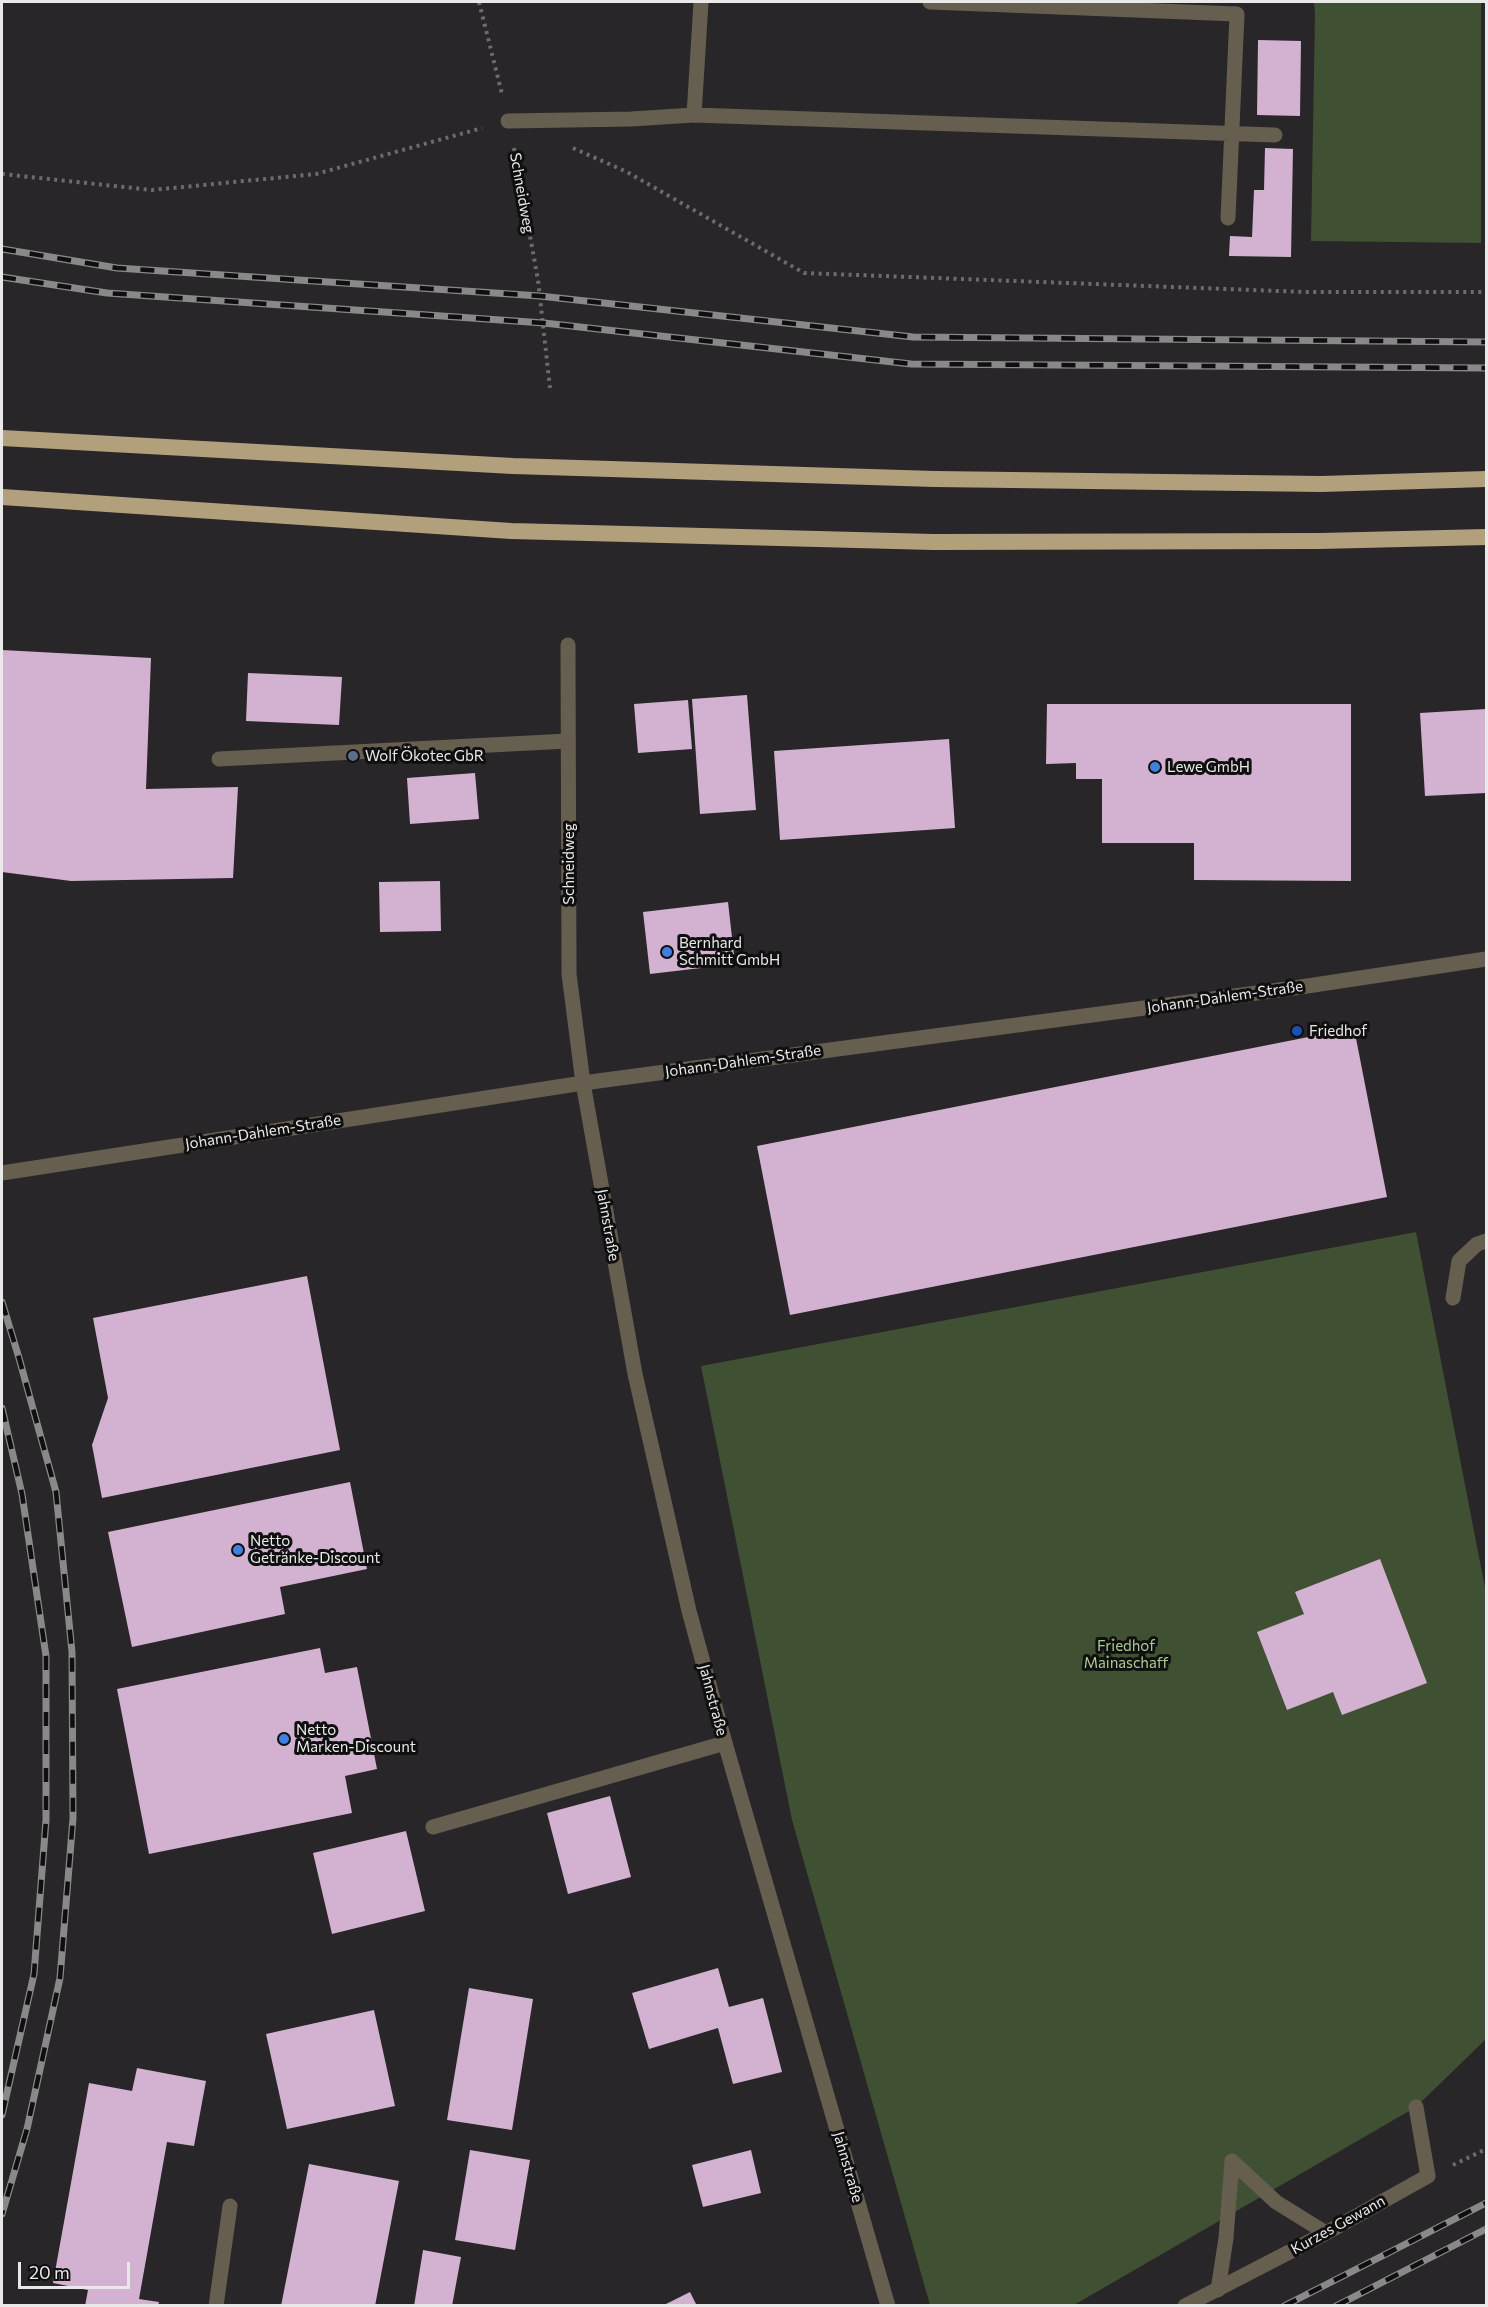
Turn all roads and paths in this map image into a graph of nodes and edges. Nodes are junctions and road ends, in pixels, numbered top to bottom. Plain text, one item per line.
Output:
1 (478, 2) edge
2 (701, 2) edge
3 (930, 2) edge
4 (694, 115) junction
5 (508, 121) junction
6 (1230, 134) junction
7 (1275, 135) dead end
8 (569, 146) dead end
9 (2, 174) edge
10 (1228, 218) dead end
11 (1486, 291) edge
12 (550, 388) dead end
13 (2, 438) edge
14 (1486, 479) edge
15 (2, 497) edge
16 (1486, 537) edge
17 (568, 645) dead end
18 (568, 741) junction
19 (219, 759) dead end
20 (1486, 958) edge
21 (583, 1083) junction
22 (2, 1173) edge
23 (1486, 1241) edge
24 (1453, 1298) dead end
25 (725, 1743) junction
26 (433, 1827) dead end
27 (1416, 2107) dead end
28 (1486, 2149) edge
29 (1428, 2176) junction
30 (230, 2206) dead end
31 (1326, 2233) junction
32 (1218, 2290) junction
33 (216, 2306) edge
34 (888, 2306) edge
35 (1185, 2306) edge

1 - 5 path, Schneidweg
2 - 4 street
3 - 6 street
4 - 5 street
4 - 6 street
5 - 9 path
5 - 12 path, Schneidweg
6 - 7 street
6 - 10 street
8 - 11 path
13 - 14 highway
15 - 16 highway
17 - 18 street, Schneidweg
18 - 19 street
18 - 21 street, Schneidweg
20 - 21 street, Johann-Dahlem-Straße
21 - 22 street, Johann-Dahlem-Straße
21 - 25 street, Jahnstraße
23 - 24 street
25 - 26 street
25 - 34 street, Jahnstraße
27 - 29 street
28 - 29 path
29 - 31 street, Kurzes Gewann
30 - 33 street
31 - 32 street, Kurzes Gewann
31 - 32 street
32 - 35 street, Kurzes Gewann

